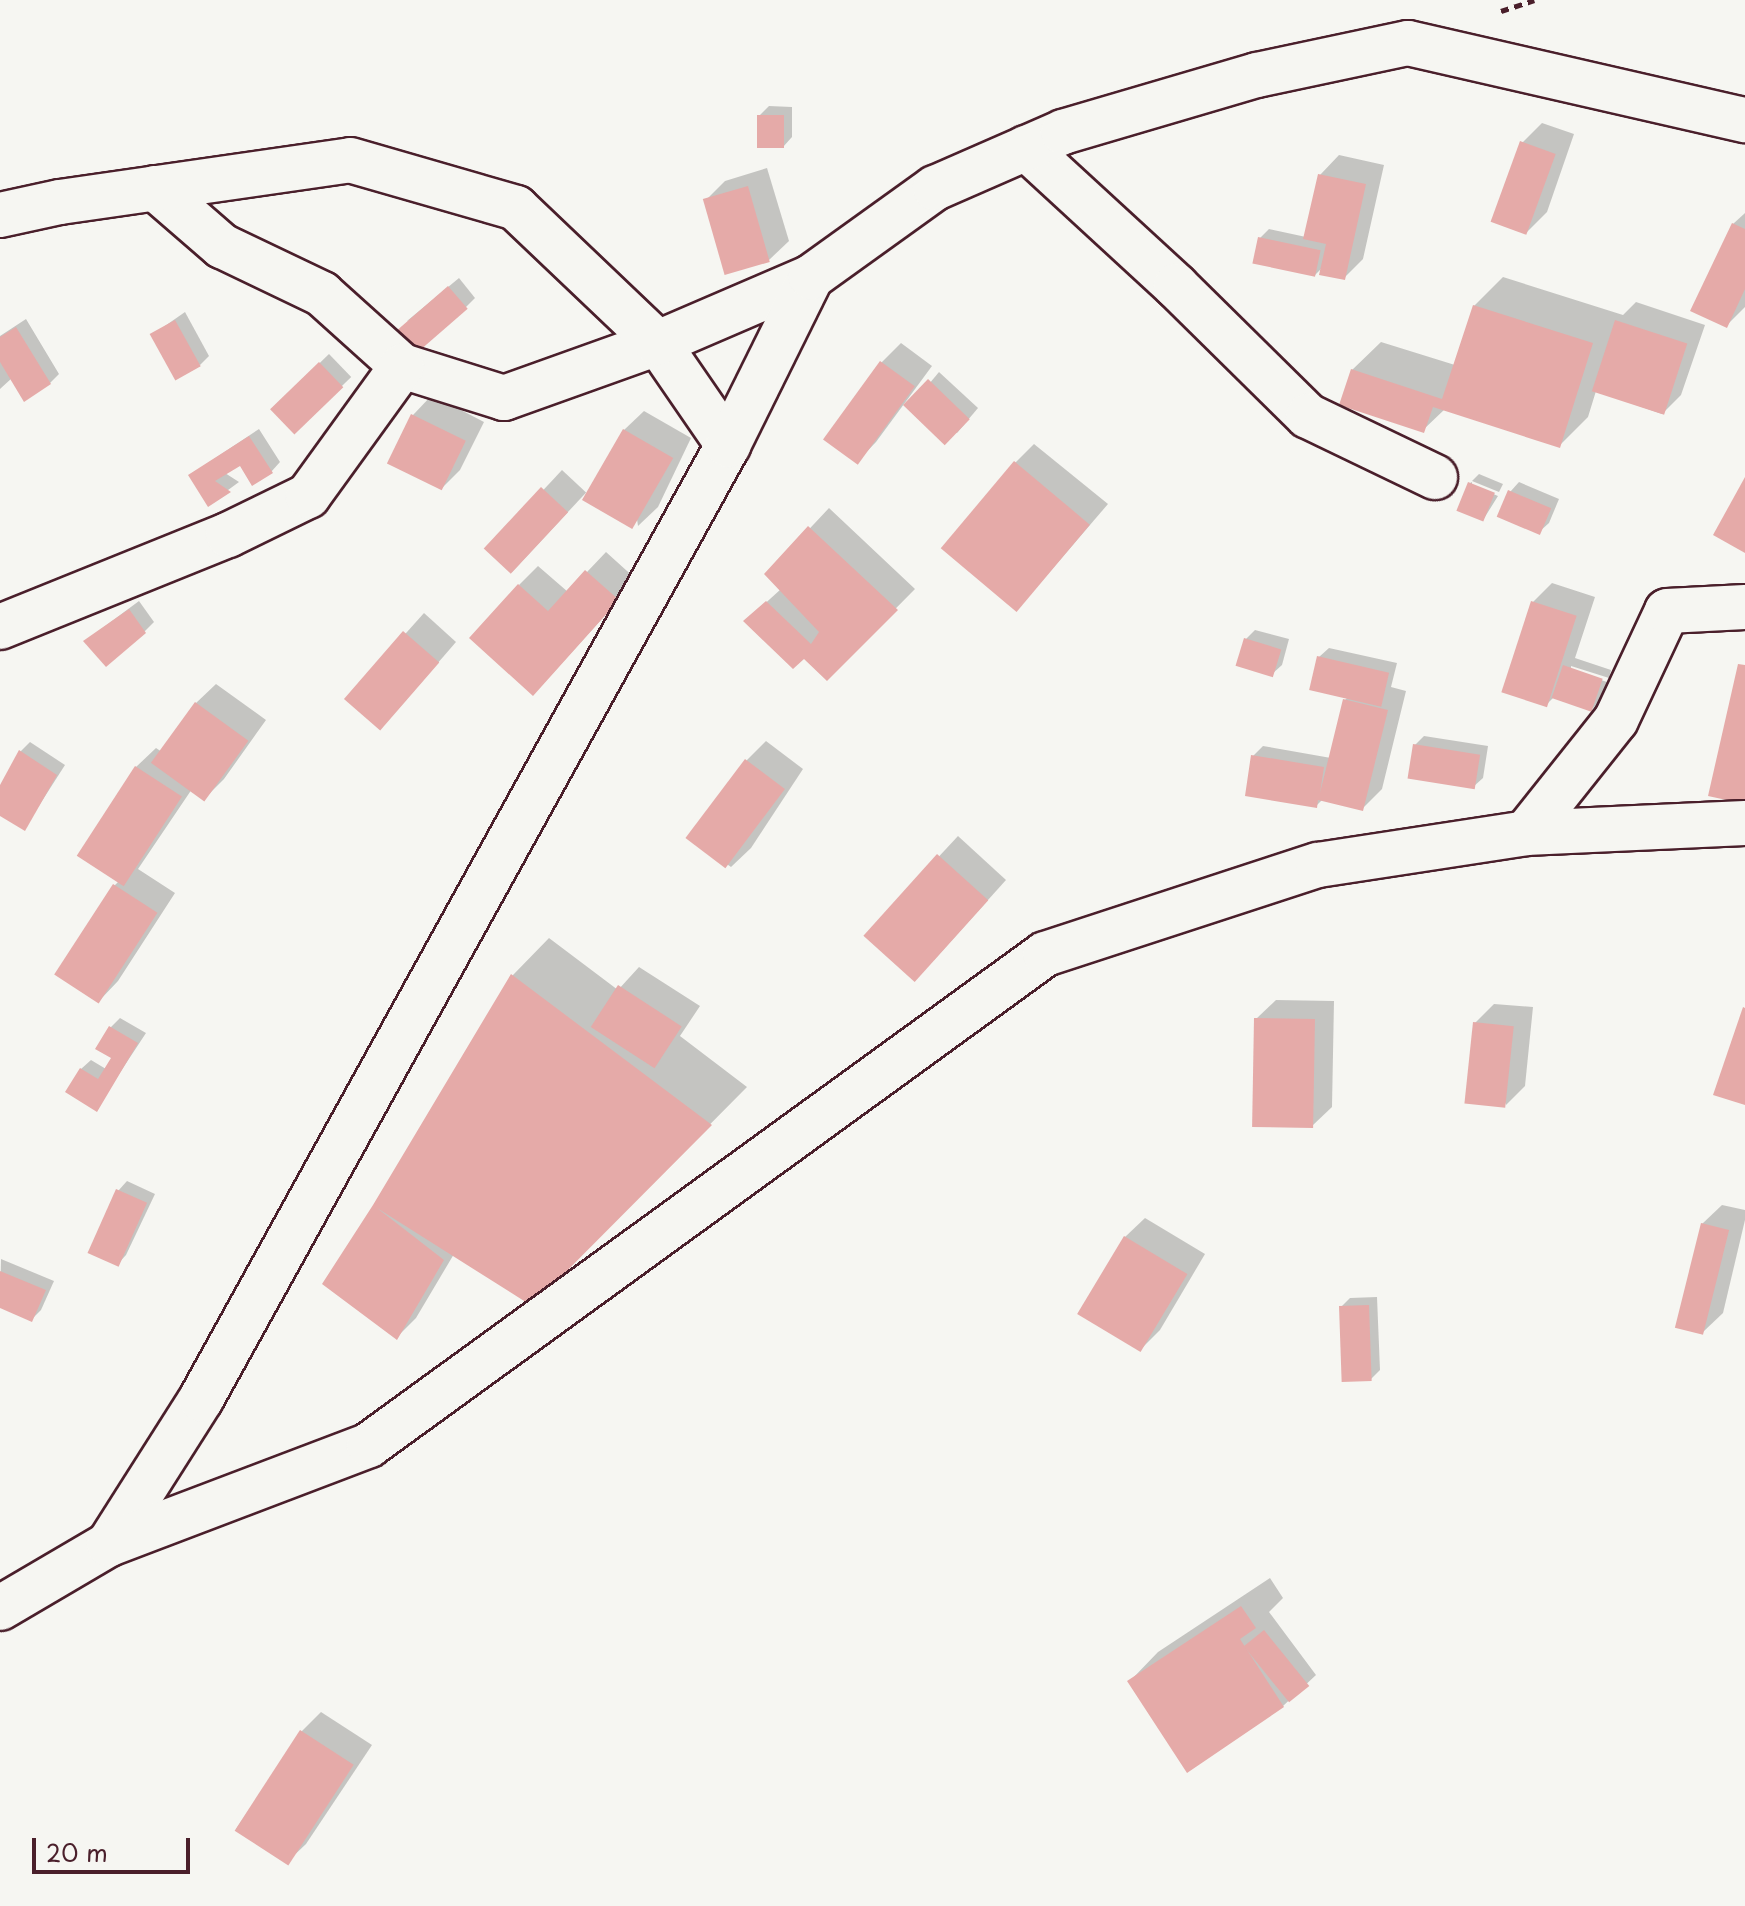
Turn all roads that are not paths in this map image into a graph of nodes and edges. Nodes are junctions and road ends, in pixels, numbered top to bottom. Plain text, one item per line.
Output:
1 (1745, 120) edge
2 (1026, 148) junction
3 (155, 188) junction
4 (0, 215) edge
5 (811, 277) junction
6 (658, 343) junction
7 (402, 366) junction
8 (728, 445) junction
9 (1435, 477) dead end
10 (1745, 607) edge
11 (0, 627) edge
12 (1745, 823) edge
13 (1526, 833) junction
14 (109, 1544) junction
15 (0, 1608) edge

1 - 2 street
2 - 5 street
2 - 9 street
3 - 4 street
3 - 6 street
3 - 7 street
5 - 6 street
5 - 8 street
6 - 7 street
6 - 8 street
7 - 11 street
8 - 14 street
10 - 13 street
12 - 13 street
13 - 14 street
14 - 15 street

